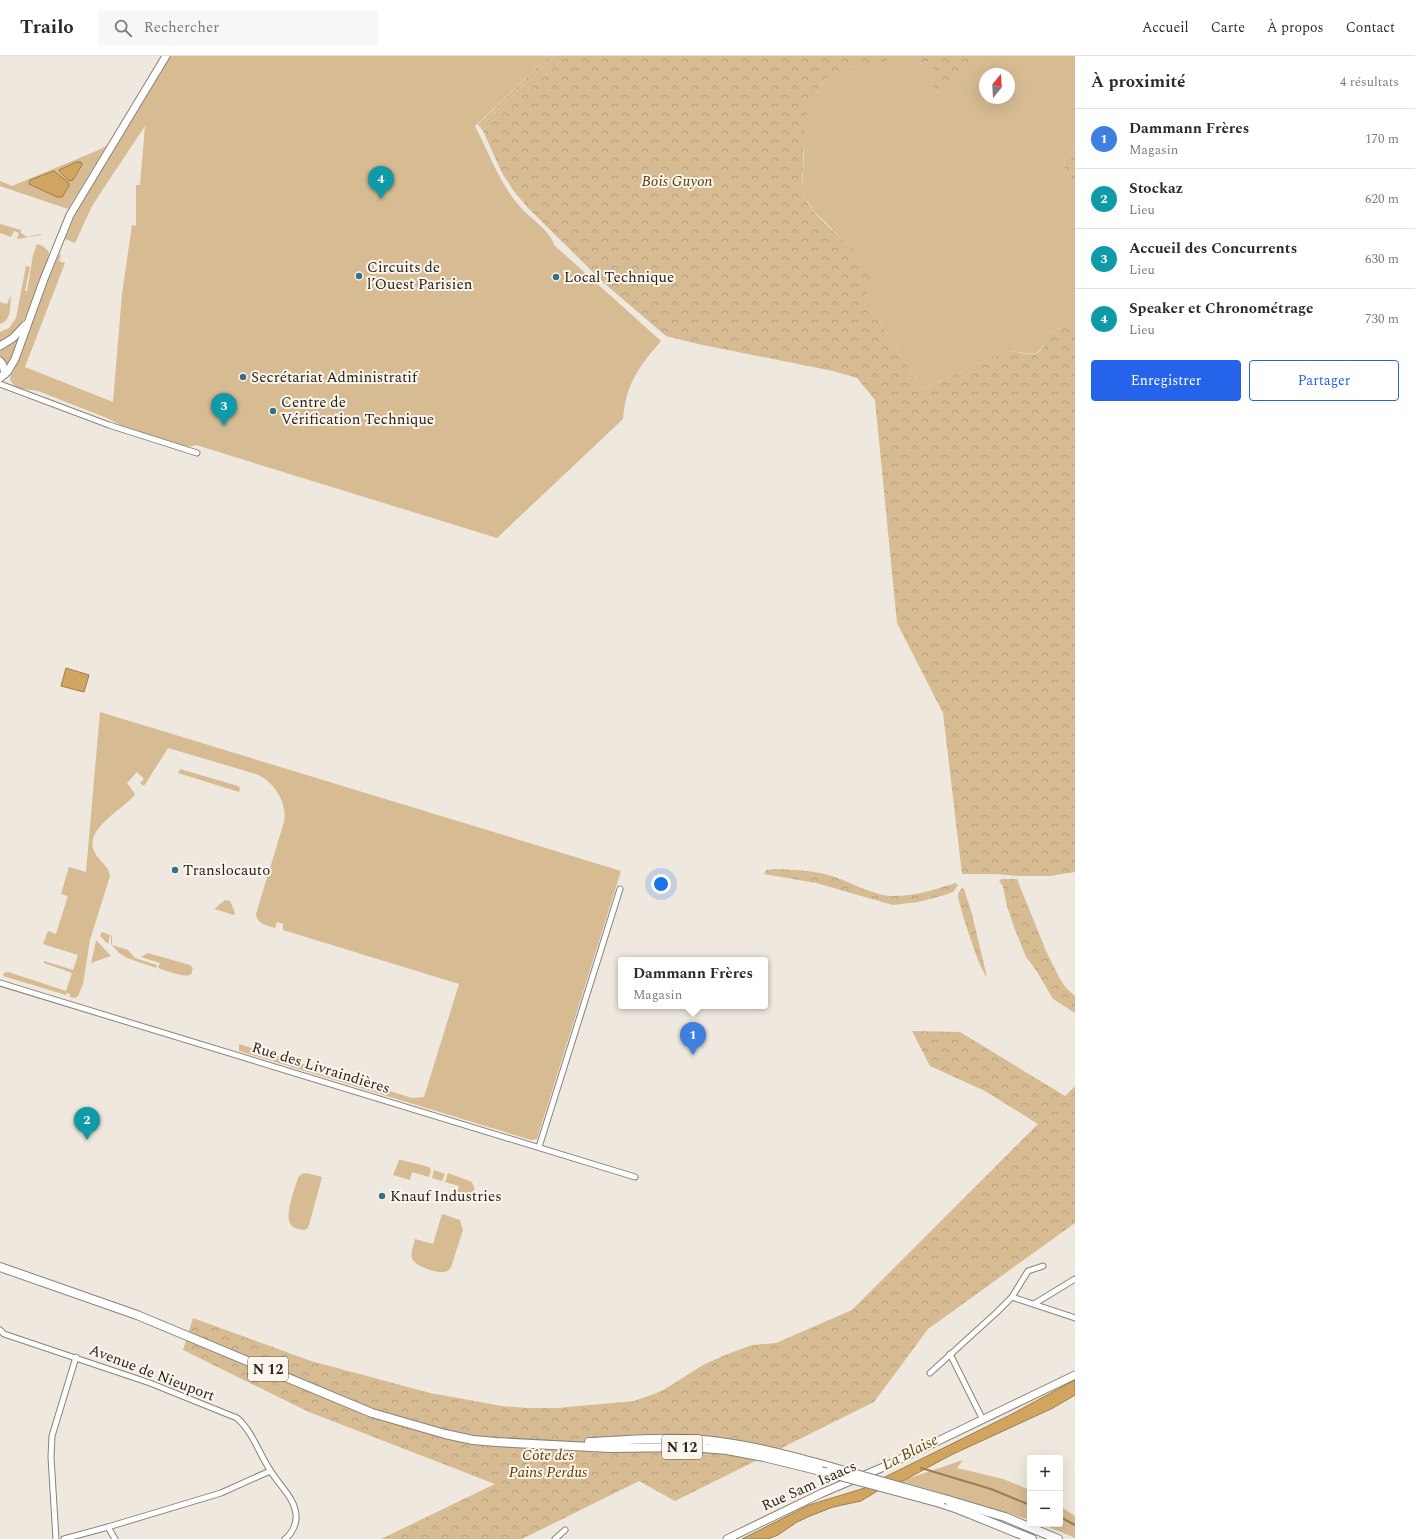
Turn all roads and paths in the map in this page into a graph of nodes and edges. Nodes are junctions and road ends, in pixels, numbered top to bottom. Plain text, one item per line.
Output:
1 (166, 56) edge
2 (28, 322) junction
3 (0, 346) edge
4 (0, 361) edge
5 (3, 376) edge
6 (0, 384) edge
7 (197, 453) dead end
8 (620, 889) dead end
9 (0, 983) edge
10 (539, 1147) junction
11 (635, 1177) dead end
12 (1043, 1266) dead end
13 (0, 1267) edge
14 (1075, 1280) edge
15 (1012, 1297) junction
16 (1034, 1304) junction
17 (1075, 1318) edge
18 (0, 1330) edge
19 (950, 1354) junction
20 (76, 1357) junction
21 (930, 1373) dead end
22 (1075, 1375) edge
23 (983, 1420) junction
24 (542, 1445) junction
25 (270, 1471) junction
26 (108, 1527) junction
27 (565, 1530) dead end
28 (56, 1539) edge
29 (64, 1539) edge
30 (115, 1539) edge
31 (285, 1539) edge
32 (555, 1539) edge
33 (727, 1539) edge
34 (1032, 1539) edge
35 (1058, 1539) edge

1 - 2 main road
2 - 3 main road
2 - 5 main road
4 - 5 main road
6 - 7 street
8 - 10 street
9 - 10 street, Rue des Livraindières
10 - 11 street, Rue des Livraindières
12 - 15 street
13 - 24 main road, N 12
14 - 16 street
15 - 16 street
15 - 19 street
16 - 17 street
18 - 20 street, Avenue de Nieuport
19 - 21 street
19 - 23 street
20 - 25 street, Avenue de Nieuport
20 - 28 street
22 - 23 main road, Rue Sam Isaacs
23 - 33 main road, Rue Sam Isaacs
24 - 34 main road, N 12, bridge
24 - 35 main road, N 12, bridge
25 - 26 street
25 - 31 street, Avenue de Nieuport
26 - 29 street
26 - 30 street
27 - 32 street

